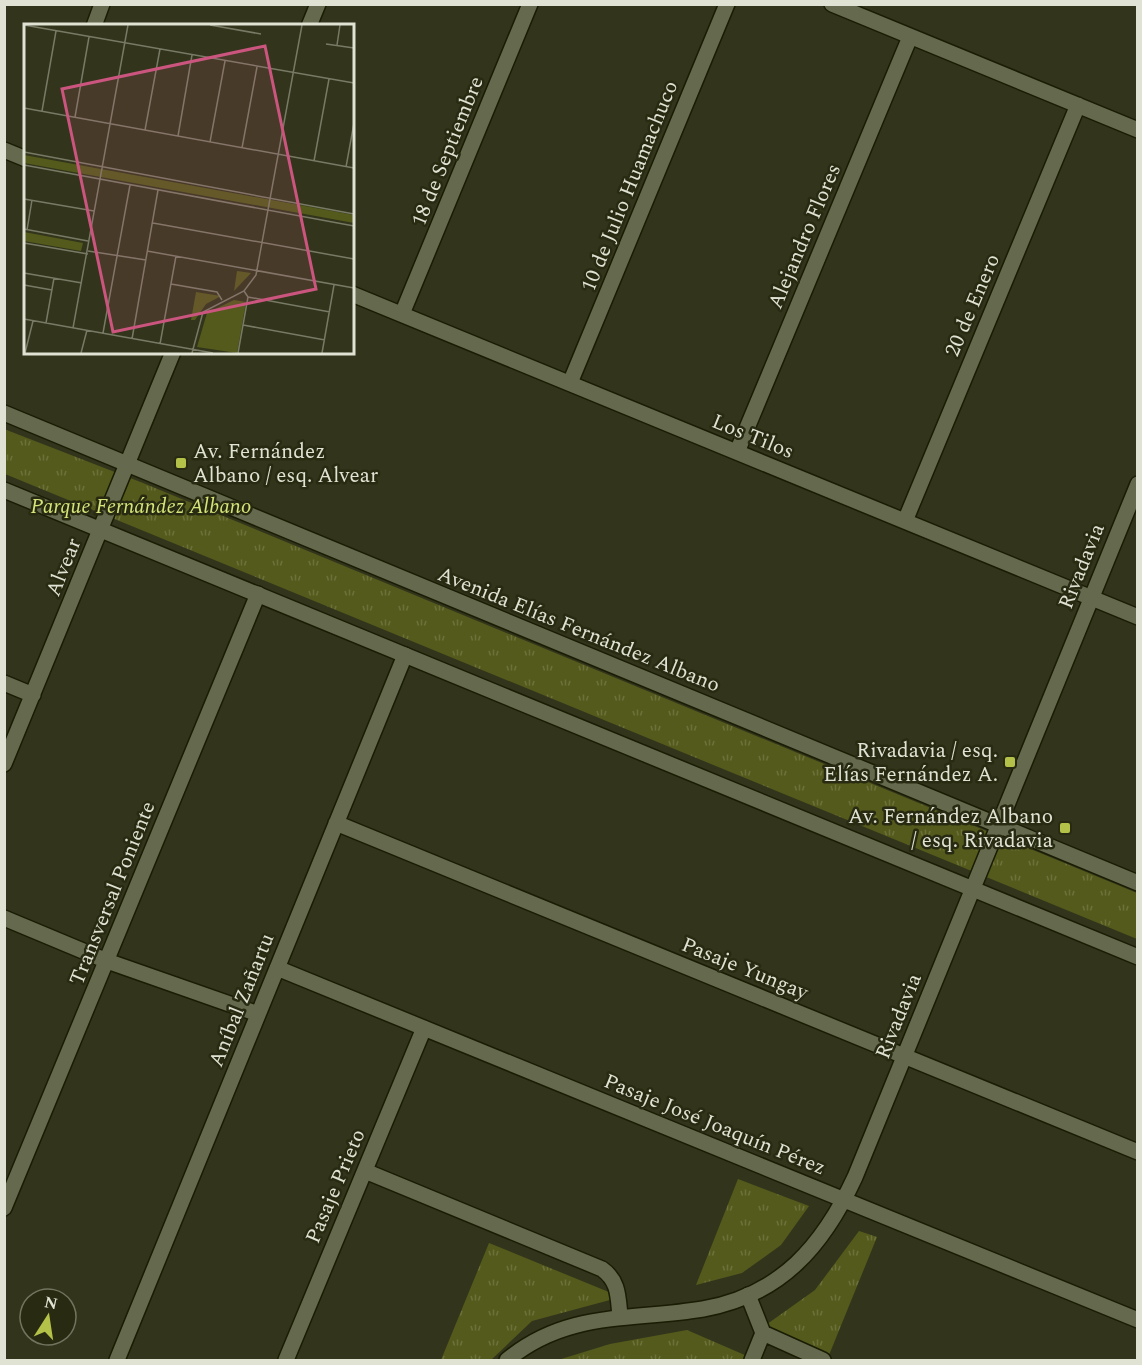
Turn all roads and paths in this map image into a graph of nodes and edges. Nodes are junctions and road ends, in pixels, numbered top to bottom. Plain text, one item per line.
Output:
1 (102, 4) edge
2 (318, 4) edge
3 (530, 4) edge
4 (727, 4) edge
5 (832, 4) edge
6 (95, 24) edge
7 (310, 24) edge
8 (910, 37) junction
9 (1078, 105) junction
10 (1137, 130) edge
11 (4, 150) edge
12 (24, 158) edge
13 (354, 295) edge
14 (402, 314) junction
15 (172, 354) edge
16 (570, 383) junction
17 (4, 413) edge
18 (737, 452) junction
19 (127, 464) junction
20 (1137, 484) edge
21 (4, 490) edge
22 (905, 521) junction
23 (101, 530) junction
24 (258, 594) junction
25 (1090, 597) junction
26 (1137, 617) edge
27 (405, 655) junction
28 (4, 683) edge
29 (33, 695) junction
30 (4, 764) edge
31 (336, 823) junction
32 (998, 825) junction
33 (1137, 883) edge
34 (972, 889) junction
35 (4, 918) edge
36 (1137, 957) edge
37 (107, 961) junction
38 (277, 968) junction
39 (258, 1014) junction
40 (424, 1028) junction
41 (904, 1056) junction
42 (1137, 1152) edge
43 (365, 1171) junction
44 (844, 1200) junction
45 (4, 1208) edge
46 (748, 1295) junction
47 (620, 1316) junction
48 (1137, 1320) edge
49 (763, 1333) junction
50 (117, 1360) edge
51 (286, 1360) edge
52 (507, 1360) edge
53 (752, 1360) edge
54 (823, 1360) edge

1 - 6 street
2 - 7 street
3 - 14 street, 18 de Septiembre
4 - 16 street, 10 de Julio Huamachuco
5 - 8 street
8 - 9 street
8 - 18 street, Alejandro Flores
9 - 10 street
9 - 22 street, 20 de Enero
11 - 12 street
13 - 14 street, Los Tilos
14 - 16 street, Los Tilos
15 - 19 street, Alvear
16 - 18 street, Los Tilos
17 - 19 street, Avenida Elías Fernández Albano
18 - 22 street, Los Tilos
19 - 23 street, Alvear
19 - 32 street, Avenida Elías Fernández Albano
20 - 25 street, Rivadavia
21 - 23 street
22 - 25 street, Los Tilos
23 - 24 street
23 - 29 street, Alvear
24 - 27 street
24 - 37 street, Transversal Poniente
25 - 26 street, Los Tilos
25 - 32 street, Rivadavia
27 - 31 street, Aníbal Zañartu
27 - 34 street
28 - 29 street
29 - 30 street, Alvear
31 - 38 street, Aníbal Zañartu
31 - 41 street, Pasaje Yungay
32 - 33 street, Avenida Elías Fernández Albano
32 - 34 street, Rivadavia
34 - 36 street
34 - 41 street, Rivadavia
35 - 37 street
37 - 39 street
37 - 45 street, Transversal Poniente
38 - 39 street, Aníbal Zañartu
38 - 40 street, Pasaje José Joaquín Pérez
39 - 50 street, Aníbal Zañartu
40 - 43 street, Pasaje Prieto
40 - 44 street, Pasaje José Joaquín Pérez
41 - 42 street, Pasaje Yungay
41 - 44 street, Rivadavia
43 - 47 street
43 - 51 street, Pasaje Prieto
44 - 46 street, Rivadavia
44 - 48 street, Pasaje José Joaquín Pérez
46 - 47 street, Rivadavia
46 - 49 street
47 - 52 street, Rivadavia
49 - 53 street
49 - 54 street

